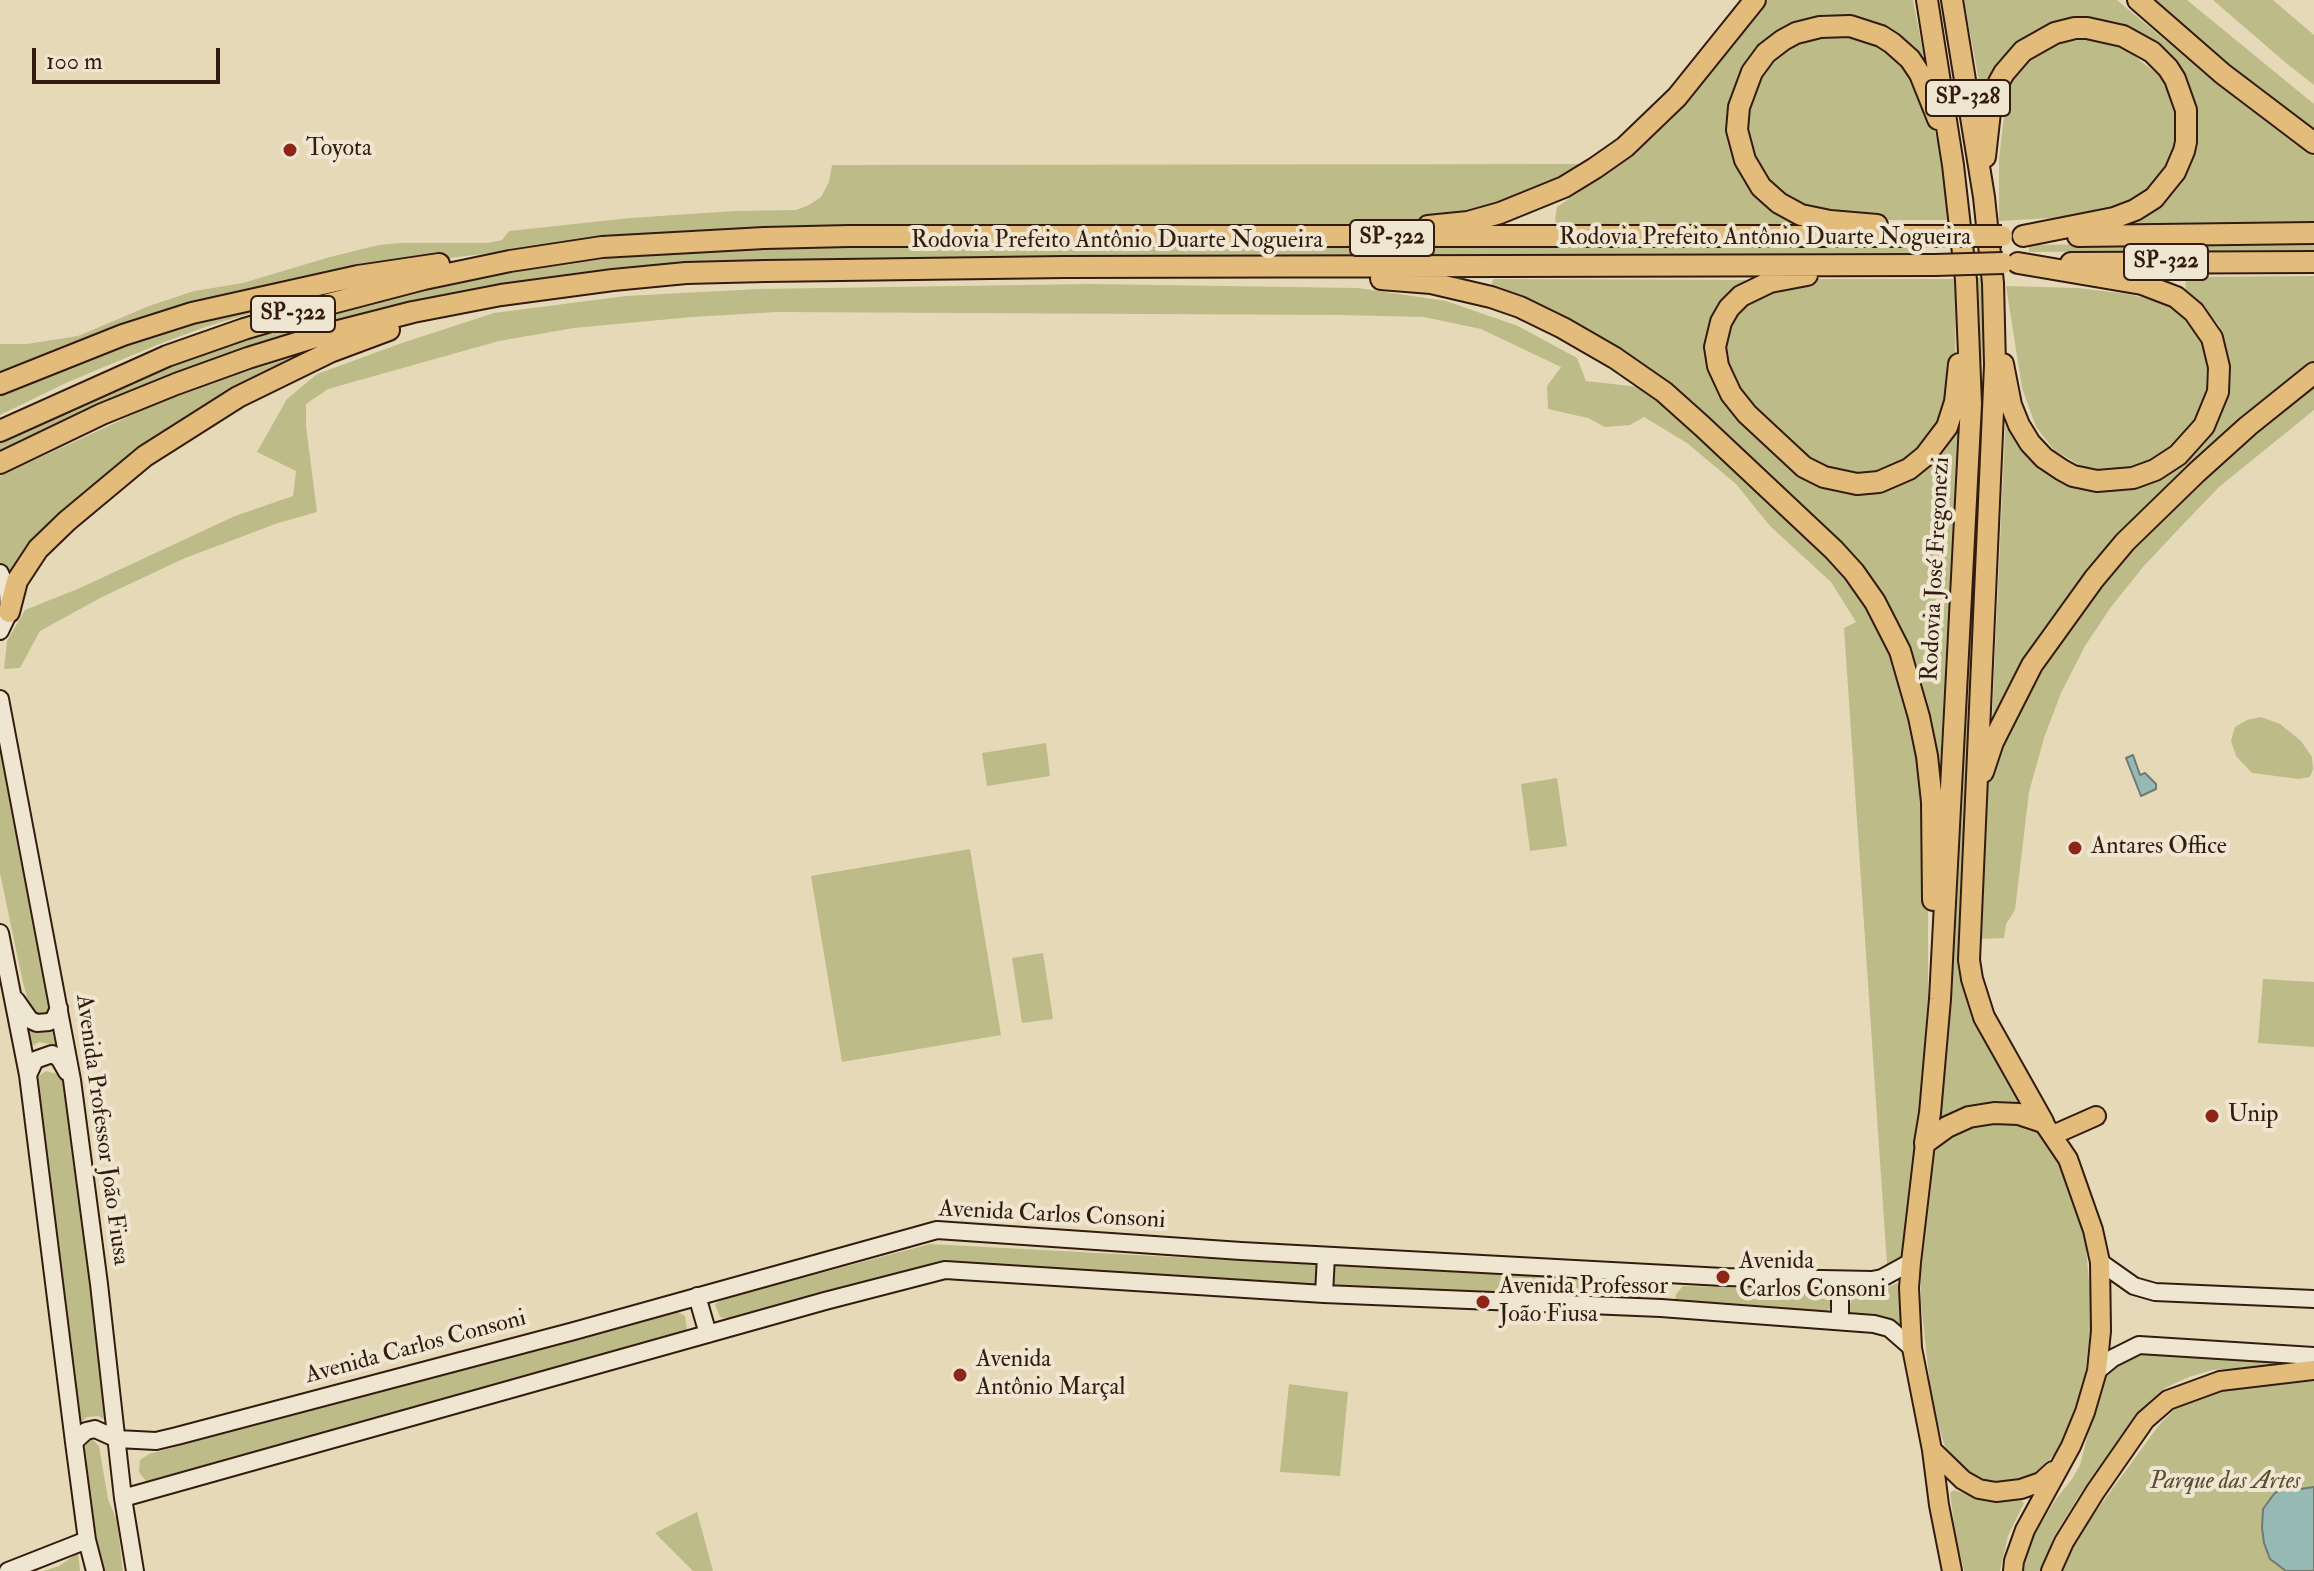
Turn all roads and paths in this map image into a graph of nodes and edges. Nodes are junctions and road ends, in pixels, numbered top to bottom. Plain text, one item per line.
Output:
1 (1755, 0) edge
2 (1927, 0) edge
3 (1952, 0) edge
4 (2138, 0) edge
5 (2314, 143) edge
6 (1953, 165) junction
7 (1984, 197) junction
8 (2314, 233) edge
9 (1936, 236) junction
10 (2023, 236) junction
11 (1254, 238) junction
12 (602, 247) junction
13 (2314, 262) edge
14 (2011, 263) junction
15 (1902, 264) junction
16 (1258, 268) junction
17 (1966, 280) junction
18 (1993, 283) junction
19 (501, 295) junction
20 (2314, 373) edge
21 (0, 384) edge
22 (0, 431) edge
23 (0, 463) edge
24 (0, 573) edge
25 (9, 612) junction
26 (0, 631) edge
27 (0, 699) edge
28 (1975, 798) junction
29 (0, 933) edge
30 (11, 992) junction
31 (1940, 999) junction
32 (59, 1008) junction
33 (28, 1075) junction
34 (72, 1080) junction
35 (2096, 1116) dead end
36 (2048, 1128) junction
37 (1925, 1143) junction
38 (1326, 1256) junction
39 (1911, 1262) junction
40 (2100, 1262) junction
41 (1840, 1281) junction
42 (1324, 1294) junction
43 (697, 1296) junction
44 (2314, 1299) edge
45 (1840, 1321) junction
46 (708, 1334) junction
47 (1912, 1348) junction
48 (2314, 1356) edge
49 (2314, 1370) edge
50 (2097, 1371) junction
51 (117, 1439) junction
52 (74, 1442) junction
53 (1932, 1450) junction
54 (2062, 1464) junction
55 (123, 1498) junction
56 (87, 1540) junction
57 (8, 1571) edge
58 (95, 1571) edge
59 (135, 1571) edge
60 (1952, 1571) edge
61 (2013, 1571) edge
62 (2051, 1571) edge

1 - 11 highway
2 - 6 highway, Rodovia José Fregonezi / SP-328
3 - 7 highway, Rodovia José Fregonezi / SP-328
4 - 5 highway
6 - 9 highway
6 - 17 highway, Rodovia José Fregonezi / SP-328
7 - 10 highway
7 - 18 highway, Rodovia José Fregonezi / SP-328
8 - 10 highway, Rodovia Prefeito Antônio Duarte Nogueira / SP-322
9 - 10 highway, Rodovia Prefeito Antônio Duarte Nogueira / SP-322, bridge
9 - 11 highway, Rodovia Prefeito Antônio Duarte Nogueira / SP-322
11 - 12 highway, Rodovia Prefeito Antônio Duarte Nogueira / SP-322
12 - 21 highway
12 - 22 highway, Rodovia Prefeito Antônio Duarte Nogueira / SP-322
13 - 14 highway, Rodovia Prefeito Antônio Duarte Nogueira / SP-322
14 - 15 highway, Rodovia Prefeito Antônio Duarte Nogueira / SP-322, bridge
14 - 18 highway
15 - 16 highway, Rodovia Prefeito Antônio Duarte Nogueira / SP-322
15 - 17 highway
16 - 19 highway, Rodovia Prefeito Antônio Duarte Nogueira / SP-322
16 - 31 highway
17 - 31 highway, Rodovia José Fregonezi
18 - 28 highway, Rodovia José Fregonezi
19 - 23 highway, Rodovia Prefeito Antônio Duarte Nogueira / SP-322
19 - 25 highway
20 - 28 highway
24 - 25 main road
25 - 26 main road
27 - 32 main road, Avenida Professor João Fiusa
28 - 36 highway, Rodovia José Fregonezi
29 - 30 main road
30 - 32 main road
30 - 33 main road
31 - 37 highway, Rodovia José Fregonezi
32 - 34 main road, Avenida Professor João Fiusa
33 - 34 main road
33 - 52 main road
34 - 51 main road, Avenida Professor João Fiusa
35 - 36 main road
36 - 37 highway
36 - 40 main road
37 - 39 main road
38 - 41 main road, Avenida Carlos Consoni
38 - 42 main road
38 - 43 main road, Avenida Carlos Consoni
39 - 41 main road, Avenida Carlos Consoni
39 - 47 main road
40 - 44 main road
40 - 50 main road
41 - 45 main road
42 - 45 main road
42 - 46 main road
43 - 46 main road
43 - 51 main road, Avenida Carlos Consoni
45 - 47 main road
46 - 55 main road
47 - 53 main road
48 - 50 main road
49 - 62 main road
50 - 54 main road
51 - 52 main road, Avenida Carlos Consoni
51 - 55 main road, Avenida Professor João Fiusa
52 - 56 main road
53 - 54 main road
53 - 60 main road
54 - 61 main road
55 - 59 main road, Avenida Professor João Fiusa
56 - 57 main road
56 - 58 main road

